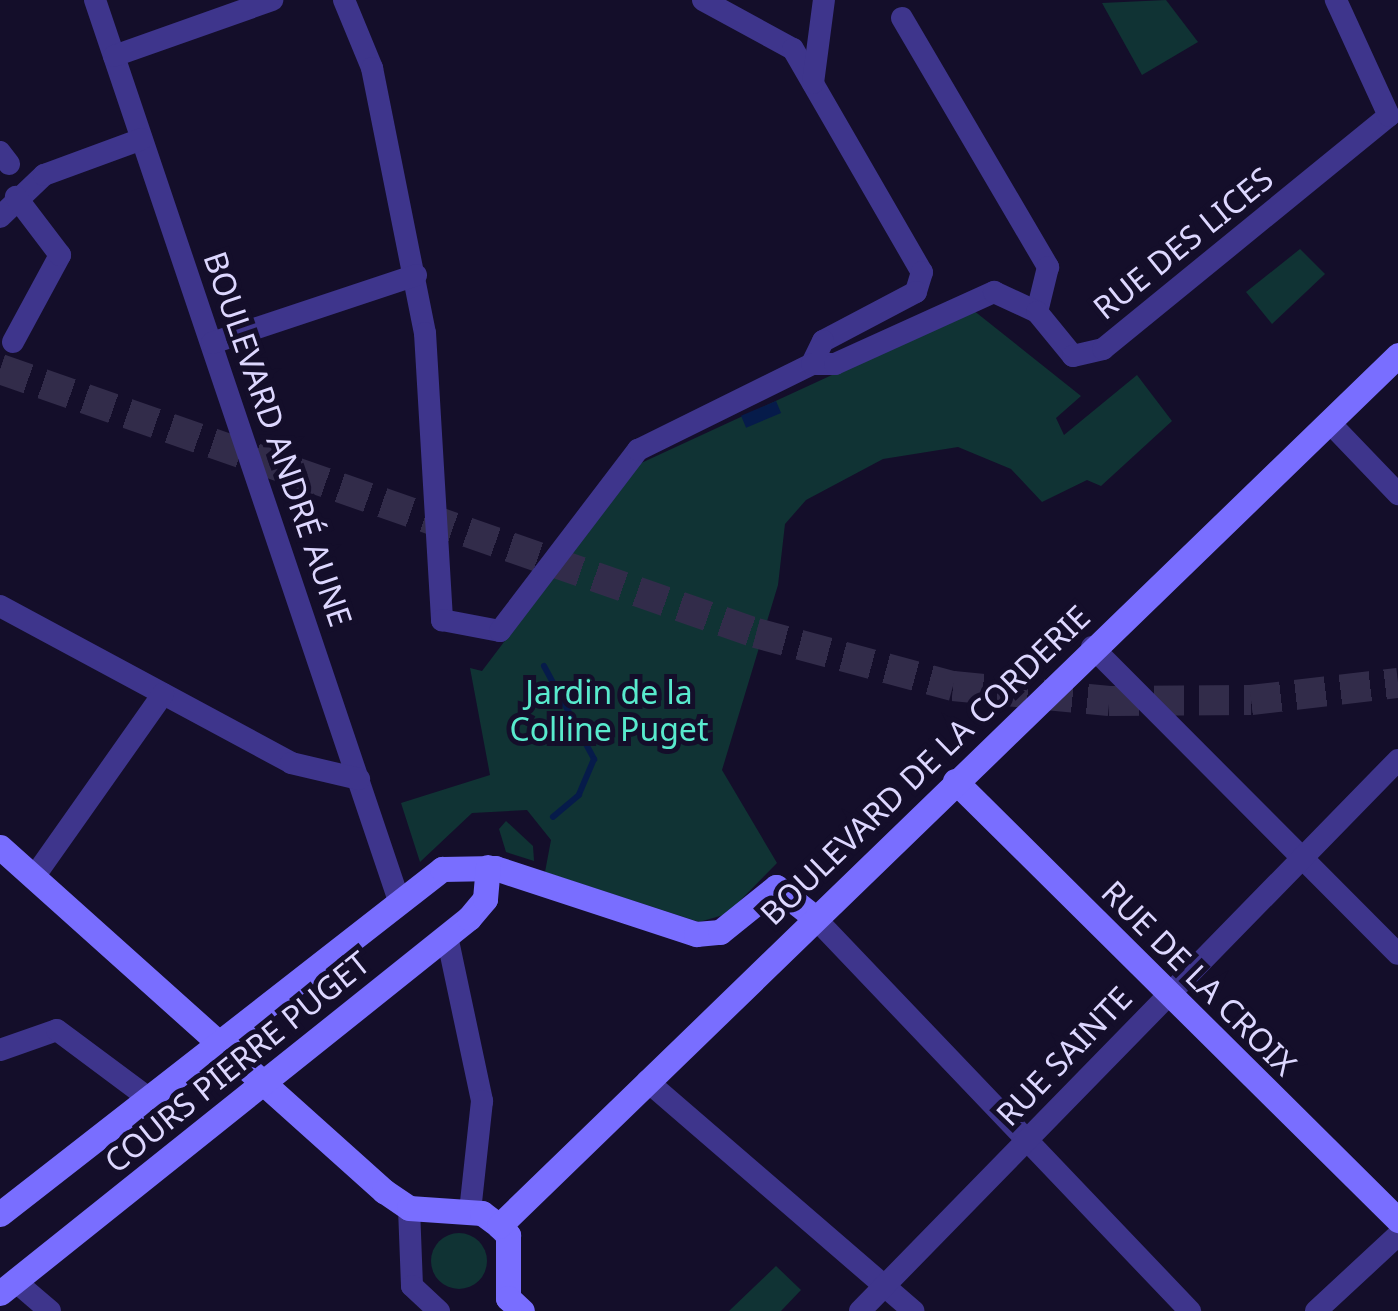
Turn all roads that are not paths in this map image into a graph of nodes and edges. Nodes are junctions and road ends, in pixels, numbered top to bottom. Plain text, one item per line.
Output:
1 (95, 0) edge
2 (272, 0) edge
3 (344, 0) edge
4 (703, 0) edge
5 (824, 0) edge
6 (1336, 0) edge
7 (902, 18) dead end
8 (114, 56) junction
9 (813, 83) junction
10 (142, 139) junction
11 (16, 197) junction
12 (0, 216) edge
13 (416, 275) junction
14 (1037, 312) junction
15 (13, 342) dead end
16 (212, 343) junction
17 (1398, 354) edge
18 (812, 364) junction
19 (1329, 422) junction
20 (1398, 494) edge
21 (0, 606) edge
22 (1092, 647) junction
23 (163, 694) junction
24 (1398, 760) edge
25 (358, 778) junction
26 (955, 781) junction
27 (0, 847) edge
28 (1302, 858) junction
29 (488, 867) junction
30 (34, 877) junction
31 (398, 898) junction
32 (814, 918) junction
33 (447, 936) junction
34 (1398, 954) edge
35 (1170, 994) junction
36 (218, 1041) junction
37 (0, 1050) edge
38 (647, 1081) junction
39 (264, 1083) junction
40 (148, 1097) junction
41 (1028, 1140) junction
42 (410, 1208) junction
43 (470, 1211) junction
44 (0, 1214) edge
45 (1398, 1220) edge
46 (500, 1226) junction
47 (1398, 1234) edge
48 (885, 1286) junction
49 (7, 1287) edge
50 (510, 1307) edge
51 (50, 1311) edge
52 (439, 1311) edge
53 (860, 1311) edge
54 (914, 1311) edge
55 (1190, 1311) edge
56 (1316, 1311) edge

1 - 8 street, BOULEVARD ANDRÉ AUNE
2 - 8 street
3 - 13 street
4 - 9 street
5 - 9 street
6 - 14 street, RUE DES LICES
7 - 14 street
8 - 10 street, BOULEVARD ANDRÉ AUNE
9 - 18 street
10 - 11 street
10 - 16 street, BOULEVARD ANDRÉ AUNE
11 - 12 street
11 - 15 street
13 - 16 street
13 - 18 street
14 - 18 street
16 - 25 street, BOULEVARD ANDRÉ AUNE
17 - 19 street, BOULEVARD DE LA CORDERIE
19 - 20 street
19 - 22 street, BOULEVARD DE LA CORDERIE
21 - 23 street
22 - 26 street, BOULEVARD DE LA CORDERIE
22 - 28 street
23 - 25 street
23 - 30 street
24 - 28 street, RUE SAINTE
25 - 31 street, BOULEVARD ANDRÉ AUNE
26 - 32 street, BOULEVARD DE LA CORDERIE
26 - 35 street, RUE DE LA CROIX
27 - 30 street
28 - 34 street
28 - 35 street, RUE SAINTE
29 - 31 street, COURS PIERRE PUGET
29 - 32 street, COURS PIERRE PUGET
29 - 33 street, COURS PIERRE PUGET
30 - 36 street
31 - 36 street, COURS PIERRE PUGET
32 - 38 street, BOULEVARD DE LA CORDERIE
32 - 41 street
33 - 39 street, COURS PIERRE PUGET
33 - 43 street
35 - 41 street, RUE SAINTE
35 - 45 street, RUE DE LA CROIX
36 - 39 street
36 - 40 street, COURS PIERRE PUGET
37 - 40 street
38 - 46 street, BOULEVARD DE LA CORDERIE
38 - 48 street
39 - 42 street
39 - 49 street, COURS PIERRE PUGET
40 - 44 street, COURS PIERRE PUGET
41 - 48 street, RUE SAINTE
41 - 55 street
42 - 43 street
42 - 52 street
43 - 46 street
46 - 50 street
47 - 56 street
48 - 53 street, RUE SAINTE
48 - 54 street
49 - 51 street

